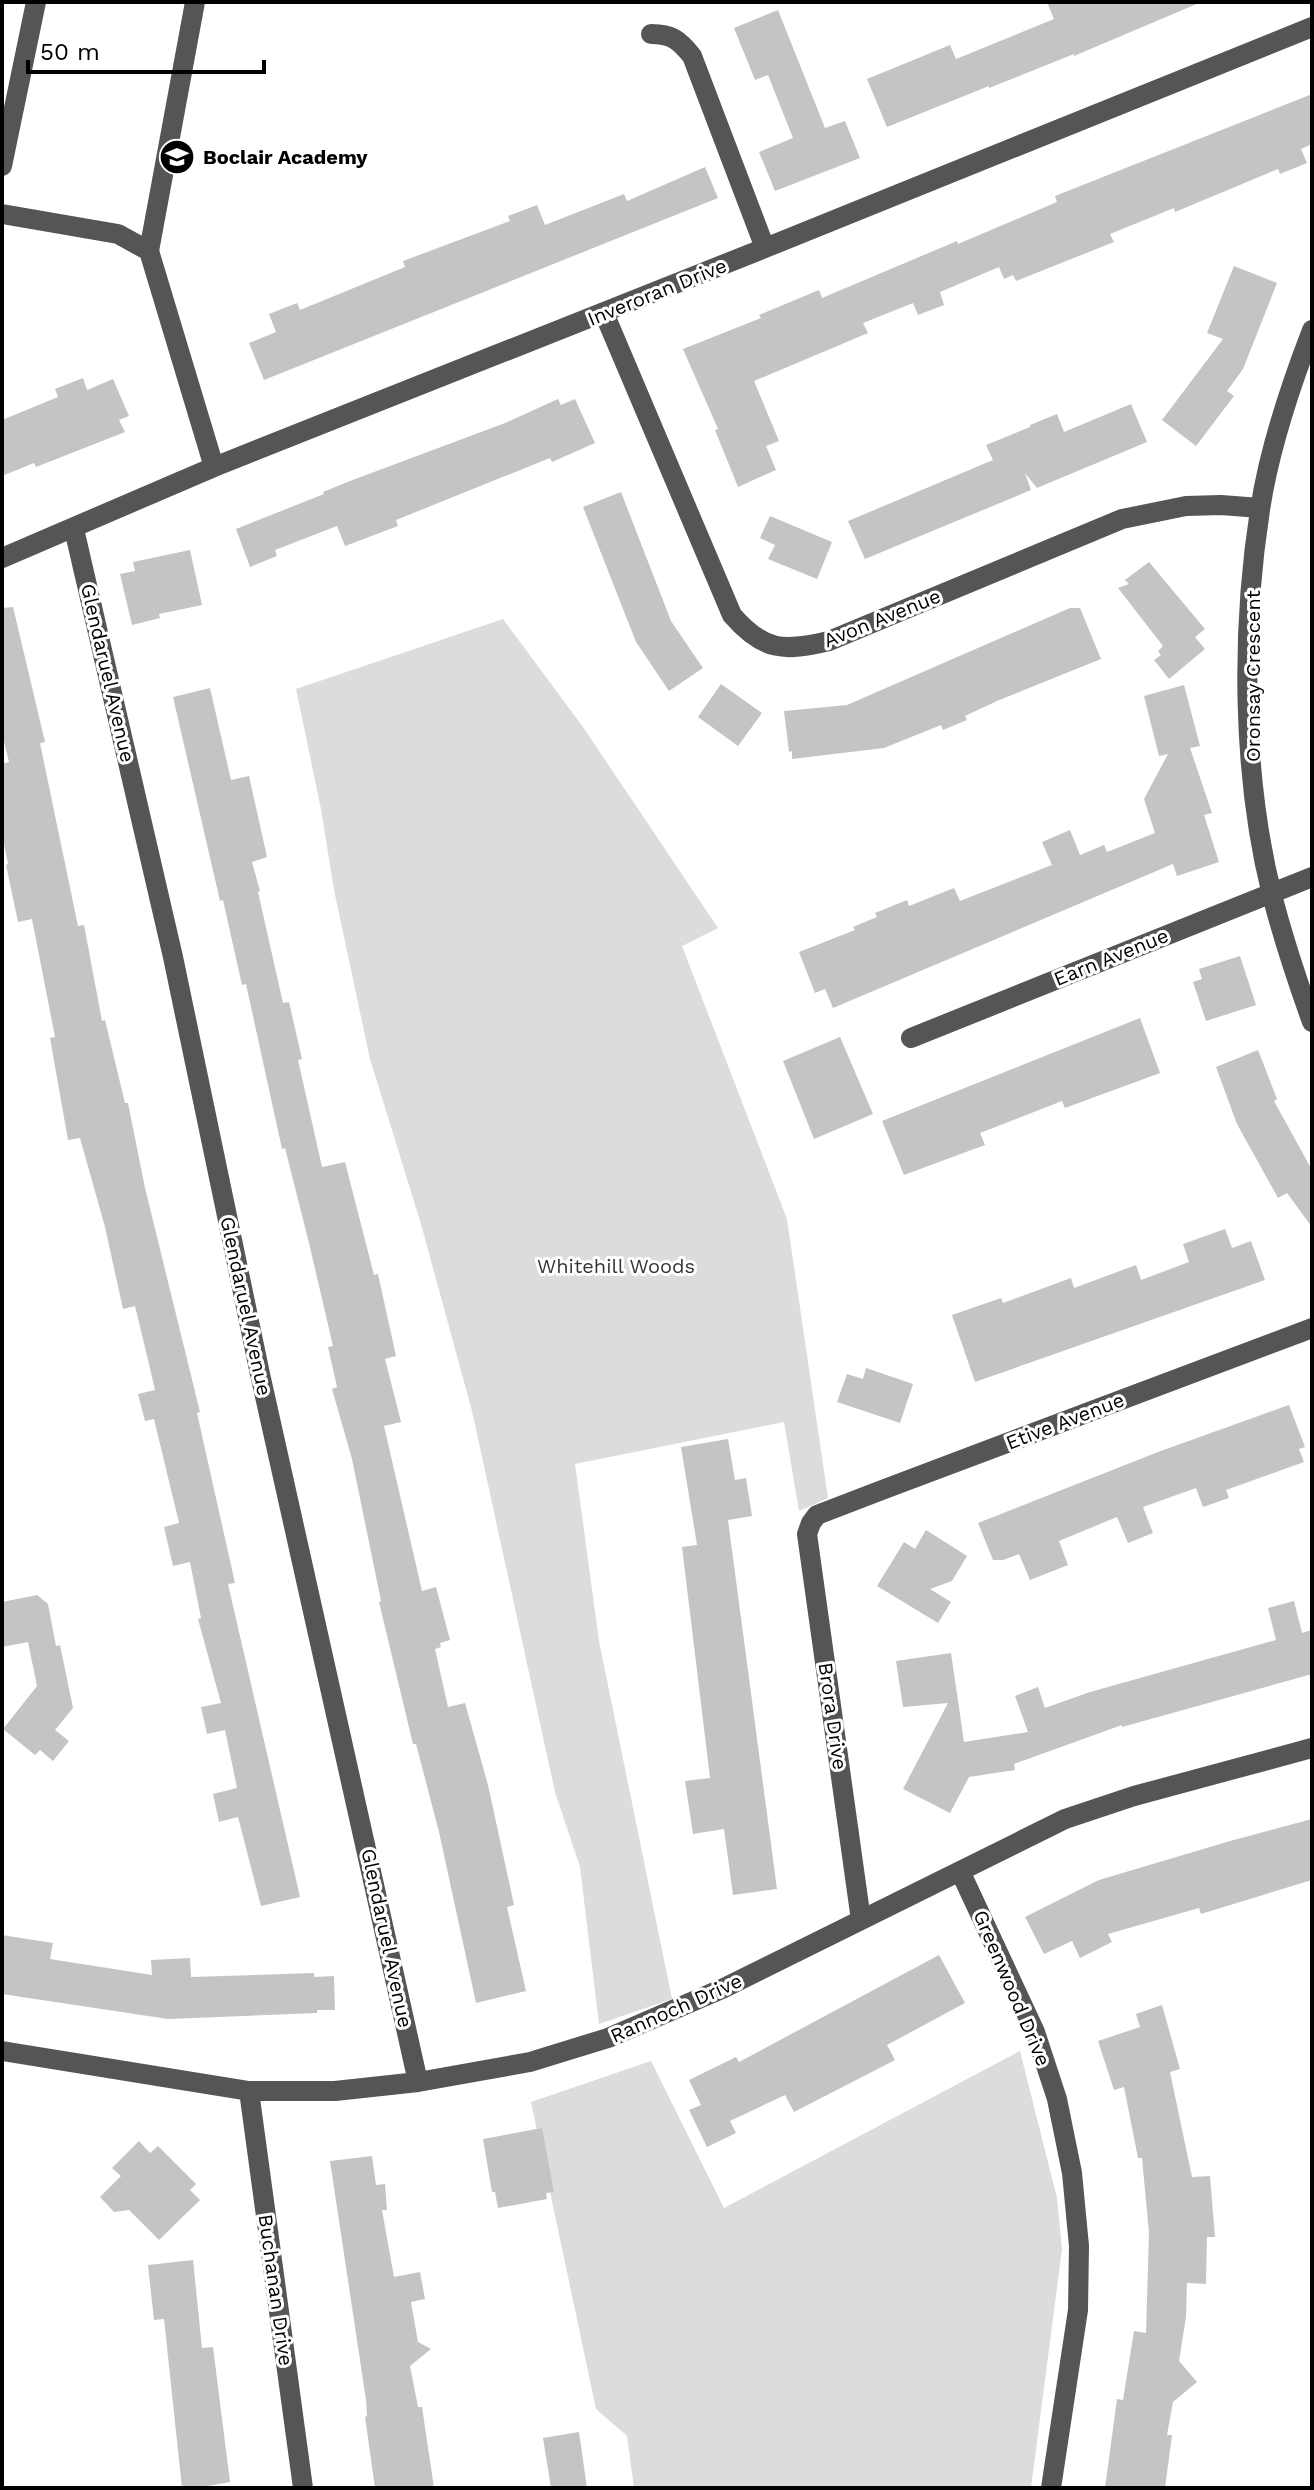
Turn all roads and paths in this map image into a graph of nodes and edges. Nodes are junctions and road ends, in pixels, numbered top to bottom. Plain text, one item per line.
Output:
1 (36, 2) edge
2 (195, 2) edge
3 (1312, 27) edge
4 (651, 34) dead end
5 (2, 166) edge
6 (2, 214) edge
7 (765, 248) junction
8 (149, 251) junction
9 (604, 313) junction
10 (1312, 330) edge
11 (214, 467) junction
12 (1260, 508) junction
13 (74, 529) junction
14 (2, 558) edge
15 (1312, 877) edge
16 (1272, 894) junction
17 (1312, 1022) edge
18 (911, 1038) dead end
19 (1312, 1328) edge
20 (817, 1515) joint
21 (1312, 1748) edge
22 (960, 1871) junction
23 (861, 1920) junction
24 (2, 2051) edge
25 (418, 2082) junction
26 (249, 2091) junction
27 (303, 2488) edge
28 (1051, 2488) edge

1 - 5 street
2 - 8 street
3 - 7 street, Inveroran Drive
4 - 7 street
6 - 8 street
7 - 9 street, Inveroran Drive
8 - 11 street
9 - 11 street, Inveroran Drive
9 - 12 street, Avon Avenue
10 - 12 street, Oronsay Crescent
11 - 13 street, Inveroran Drive
12 - 16 street, Oronsay Crescent
13 - 14 street, Inveroran Drive
13 - 25 street, Glendaruel Avenue
15 - 16 street, Earn Avenue
16 - 17 street, Oronsay Crescent
16 - 18 street, Earn Avenue
19 - 20 street, Etive Avenue
20 - 23 street, Brora Drive
21 - 22 street, Rannoch Drive
22 - 23 street, Rannoch Drive
22 - 28 street, Greenwood Drive
23 - 25 street, Rannoch Drive
24 - 26 street, Rannoch Drive
25 - 26 street, Rannoch Drive
26 - 27 street, Buchanan Drive

